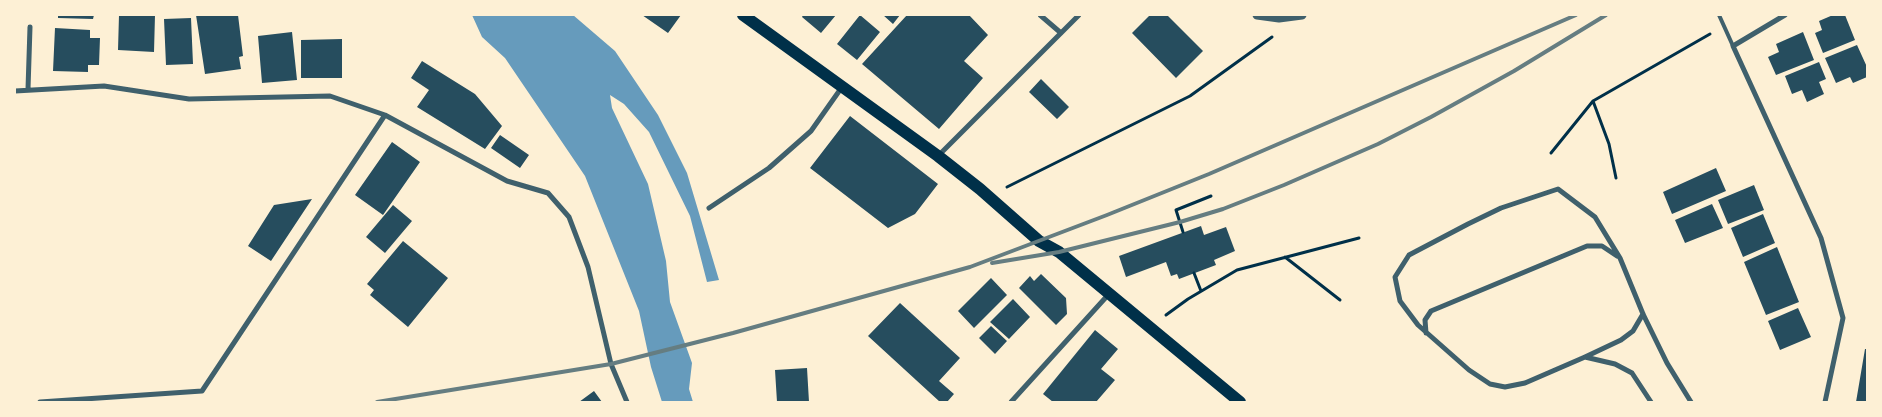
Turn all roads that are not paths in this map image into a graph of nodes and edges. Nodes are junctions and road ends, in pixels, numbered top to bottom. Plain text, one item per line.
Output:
1 (743, 15) edge
2 (1040, 15) edge
3 (1079, 15) edge
4 (1257, 15) edge
5 (1302, 15) edge
6 (1719, 15) edge
7 (1785, 15) edge
8 (30, 27) dead end
9 (1061, 33) junction
10 (1733, 46) junction
11 (842, 87) junction
12 (28, 89) junction
13 (15, 90) edge
14 (385, 115) junction
15 (938, 156) junction
16 (709, 208) dead end
17 (1620, 258) junction
18 (1108, 295) junction
19 (1643, 314) junction
20 (1426, 334) junction
21 (1586, 357) junction
22 (40, 402) edge
23 (627, 402) edge
24 (1011, 402) edge
25 (1240, 402) edge
26 (1651, 402) edge
27 (1691, 402) edge
28 (1825, 402) edge

1 - 11 main road
2 - 9 street
3 - 9 street
4 - 5 street
6 - 10 lane
7 - 10 street
8 - 12 street
9 - 15 street
10 - 28 street
11 - 15 main road
11 - 16 street
12 - 13 street
12 - 14 street
14 - 22 street
14 - 23 street
15 - 18 main road
17 - 19 street
17 - 20 street
17 - 20 street
18 - 24 street
18 - 25 main road
19 - 21 street
19 - 27 street
20 - 21 street
21 - 26 street

